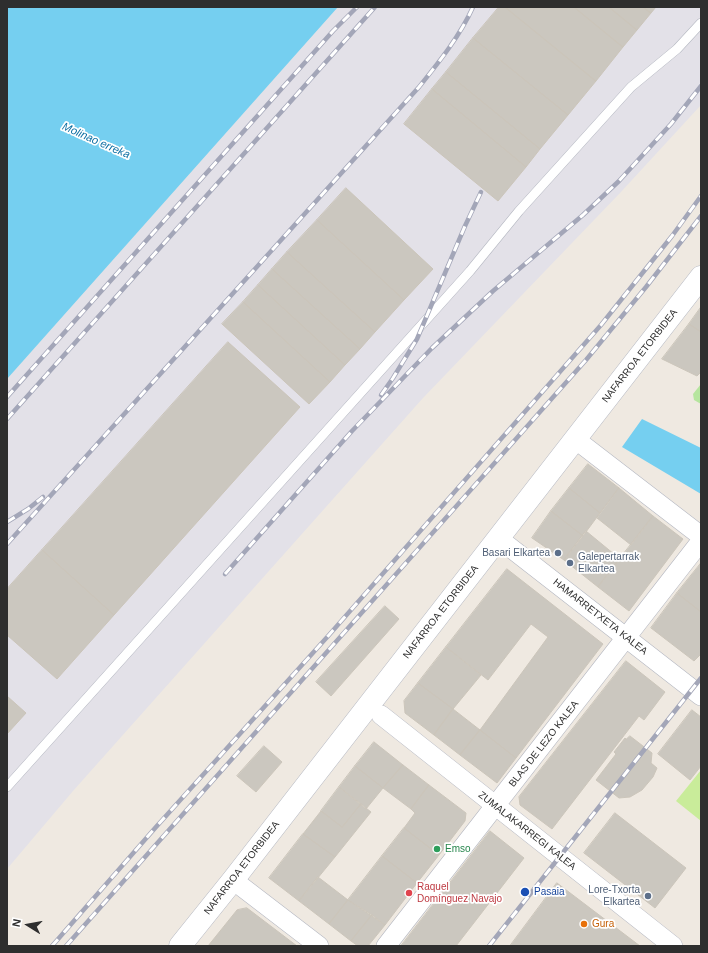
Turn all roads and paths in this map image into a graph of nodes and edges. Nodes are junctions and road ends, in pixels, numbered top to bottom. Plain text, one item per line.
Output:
1 (701, 23) edge
2 (701, 276) edge
3 (575, 439) junction
4 (701, 536) edge
5 (498, 538) junction
6 (701, 541) edge
7 (626, 638) junction
8 (701, 696) edge
9 (381, 715) dead end
10 (7, 787) edge
11 (496, 806) junction
12 (234, 880) junction
13 (180, 946) edge
14 (319, 946) edge
15 (386, 946) edge
16 (673, 946) edge

1 - 10 lane
2 - 3 main road, NAFARROA ETORBIDEA
3 - 4 street
3 - 5 main road, NAFARROA ETORBIDEA
5 - 7 street, HAMARRETXETA KALEA
5 - 12 main road, NAFARROA ETORBIDEA
6 - 7 street, BLAS DE LEZO KALEA
7 - 8 street, HAMARRETXETA KALEA
7 - 11 street, BLAS DE LEZO KALEA
9 - 11 street, ZUMALAKARREGI KALEA
11 - 15 street, BLAS DE LEZO KALEA
11 - 16 street, ZUMALAKARREGI KALEA
12 - 13 main road, NAFARROA ETORBIDEA
12 - 14 street

